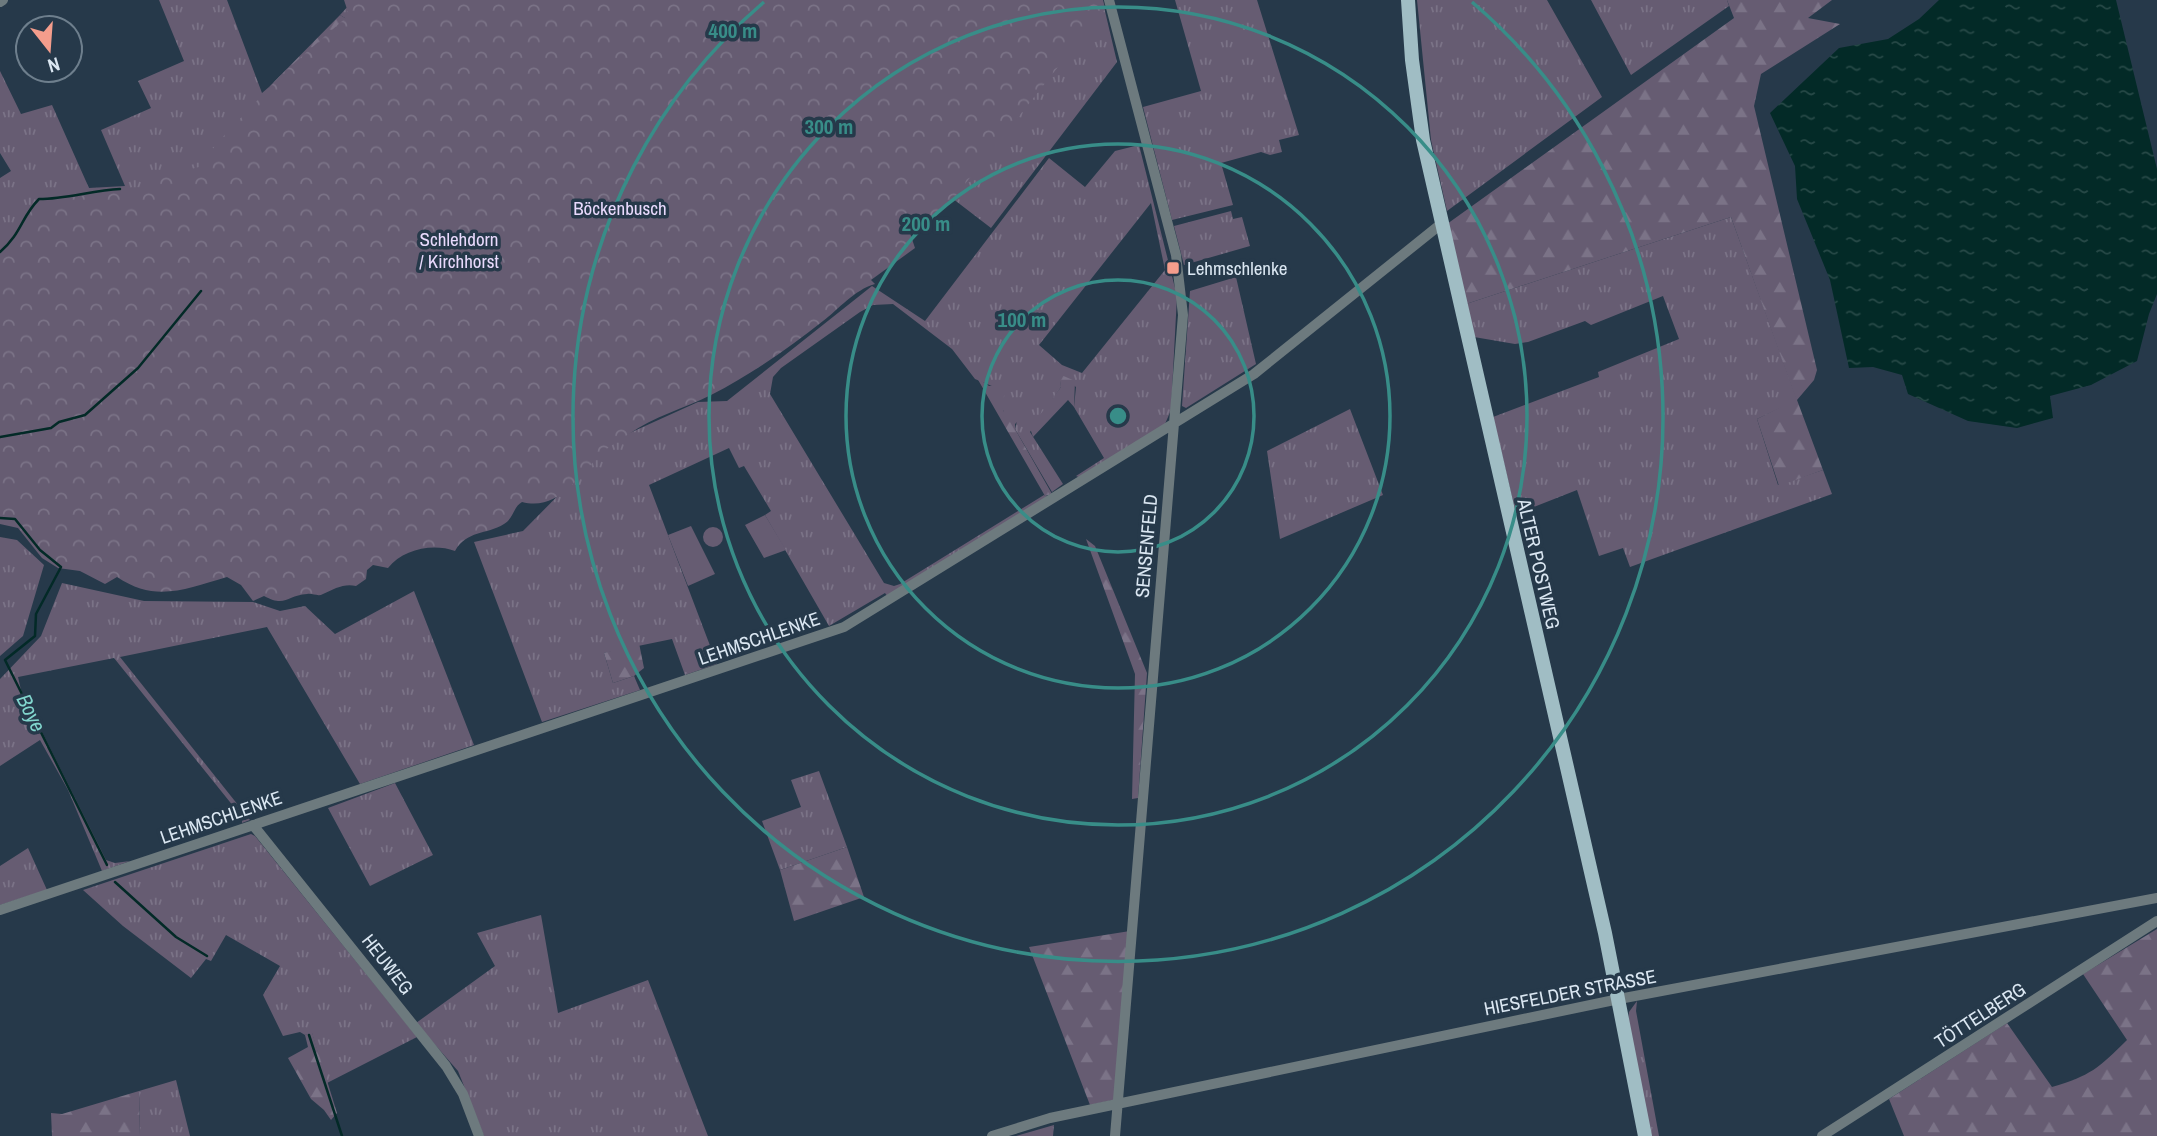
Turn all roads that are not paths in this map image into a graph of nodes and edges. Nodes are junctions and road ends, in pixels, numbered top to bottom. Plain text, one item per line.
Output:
1 (1109, 0) edge
2 (1408, 0) edge
3 (1441, 224) junction
4 (1174, 422) junction
5 (253, 825) junction
6 (2157, 898) edge
7 (0, 910) edge
8 (2157, 921) edge
9 (1619, 999) junction
10 (1118, 1103) junction
11 (480, 1136) edge
12 (992, 1136) edge
13 (1115, 1136) edge
14 (1645, 1136) edge
15 (1822, 1136) edge

1 - 4 street, SENSENFELD
2 - 3 main road, ALTER POSTWEG
3 - 4 street, LEHMSCHLENKE
3 - 9 main road, ALTER POSTWEG
4 - 5 street, LEHMSCHLENKE
4 - 10 street, SENSENFELD
5 - 7 street, LEHMSCHLENKE
5 - 11 street, HEUWEG
6 - 9 street, HIESFELDER STRASSE
8 - 15 street, TÖTTELBERG
9 - 10 street, HIESFELDER STRASSE
9 - 14 main road, ALTER POSTWEG
10 - 12 street, HIESFELDER STRASSE
10 - 13 street, SENSENFELD

